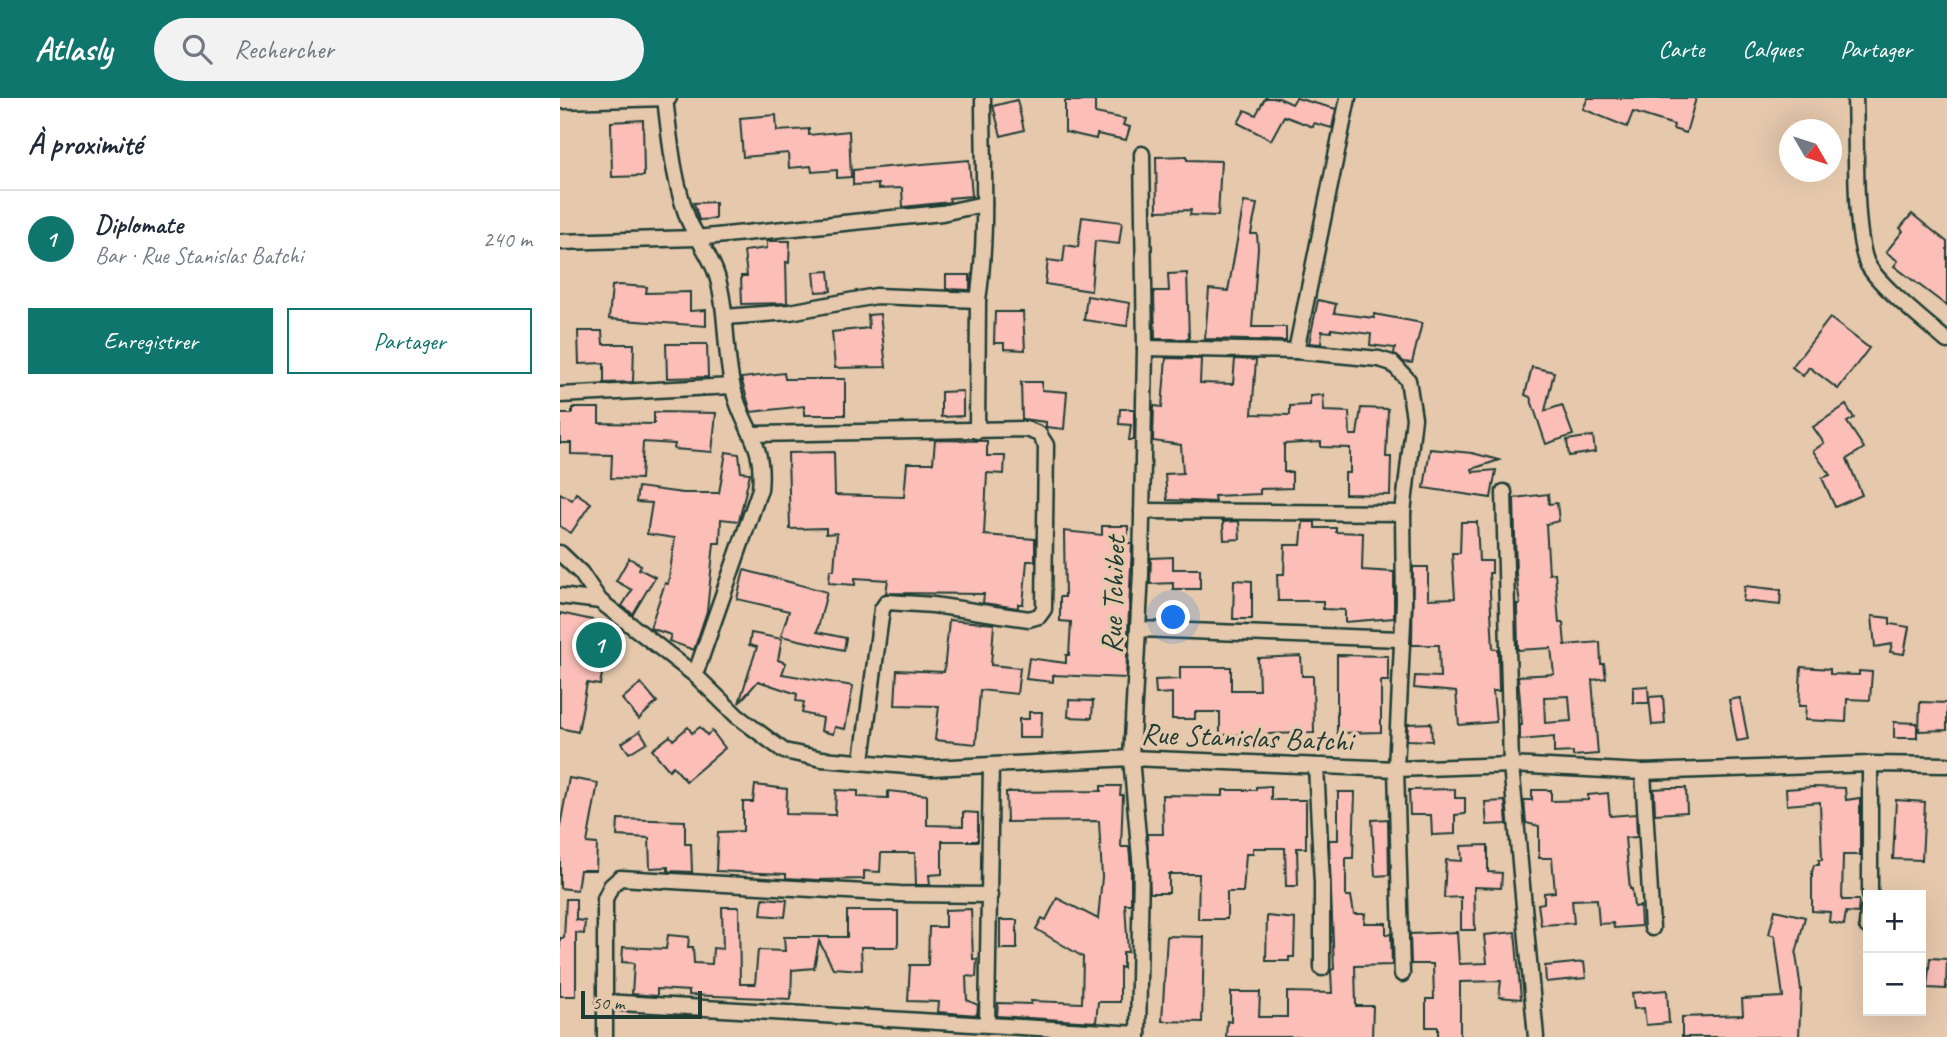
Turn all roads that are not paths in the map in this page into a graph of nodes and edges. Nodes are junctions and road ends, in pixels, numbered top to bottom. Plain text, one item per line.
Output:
1 (667, 98) edge
2 (983, 98) edge
3 (1348, 98) edge
4 (1855, 98) edge
5 (560, 101) edge
6 (1142, 154) dead end
7 (984, 204) junction
8 (696, 238) junction
9 (560, 242) edge
10 (978, 300) junction
11 (725, 317) junction
12 (1947, 341) edge
13 (1145, 348) junction
14 (1296, 352) junction
15 (732, 386) junction
16 (560, 395) edge
17 (977, 431) junction
18 (752, 434) junction
19 (1504, 492) dead end
20 (1142, 511) junction
21 (1403, 513) junction
22 (560, 553) edge
23 (560, 596) edge
24 (600, 601) junction
25 (1139, 629) junction
26 (1400, 639) junction
27 (695, 675) junction
28 (1131, 758) junction
29 (862, 760) junction
30 (1870, 764) junction
31 (1510, 765) junction
32 (1947, 765) edge
33 (991, 766) junction
34 (1316, 766) junction
35 (1395, 769) junction
36 (1643, 772) junction
37 (1870, 890) edge
38 (990, 895) junction
39 (1652, 928) dead end
40 (1322, 968) dead end
41 (1402, 974) dead end
42 (604, 1002) junction
43 (988, 1023) junction
44 (1138, 1035) edge
45 (605, 1037) edge
46 (1536, 1037) edge

1 - 5 street
1 - 8 street
2 - 7 street
3 - 14 street
4 - 12 street
6 - 13 street, Rue Tchibet
7 - 8 street
7 - 10 street
8 - 9 street
8 - 11 street
10 - 11 street
10 - 17 street
11 - 15 street
13 - 14 street
13 - 20 street, Rue Tchibet
14 - 21 street
15 - 16 street
15 - 18 street
17 - 18 street
17 - 29 street
18 - 27 street
19 - 31 street
20 - 21 street
20 - 25 street, Rue Tchibet
21 - 26 street
22 - 24 street, Rue Stanislas Batchi
23 - 24 street
24 - 27 street, Rue Stanislas Batchi
25 - 26 street
25 - 28 street, Rue Tchibet
26 - 35 street
27 - 29 street, Rue Stanislas Batchi
28 - 33 street, Rue Stanislas Batchi
28 - 34 street, Rue Stanislas Batchi
28 - 44 street, Rue Tchibet
29 - 33 street, Rue Stanislas Batchi
30 - 32 street, Rue Stanislas Batchi
30 - 36 street, Rue Stanislas Batchi
30 - 37 street
31 - 35 street, Rue Stanislas Batchi
31 - 36 street, Rue Stanislas Batchi
31 - 46 street
33 - 38 street
34 - 35 street, Rue Stanislas Batchi
34 - 40 street
35 - 41 street
36 - 39 street
38 - 42 street
38 - 43 street
42 - 43 street
42 - 45 street
43 - 44 street

